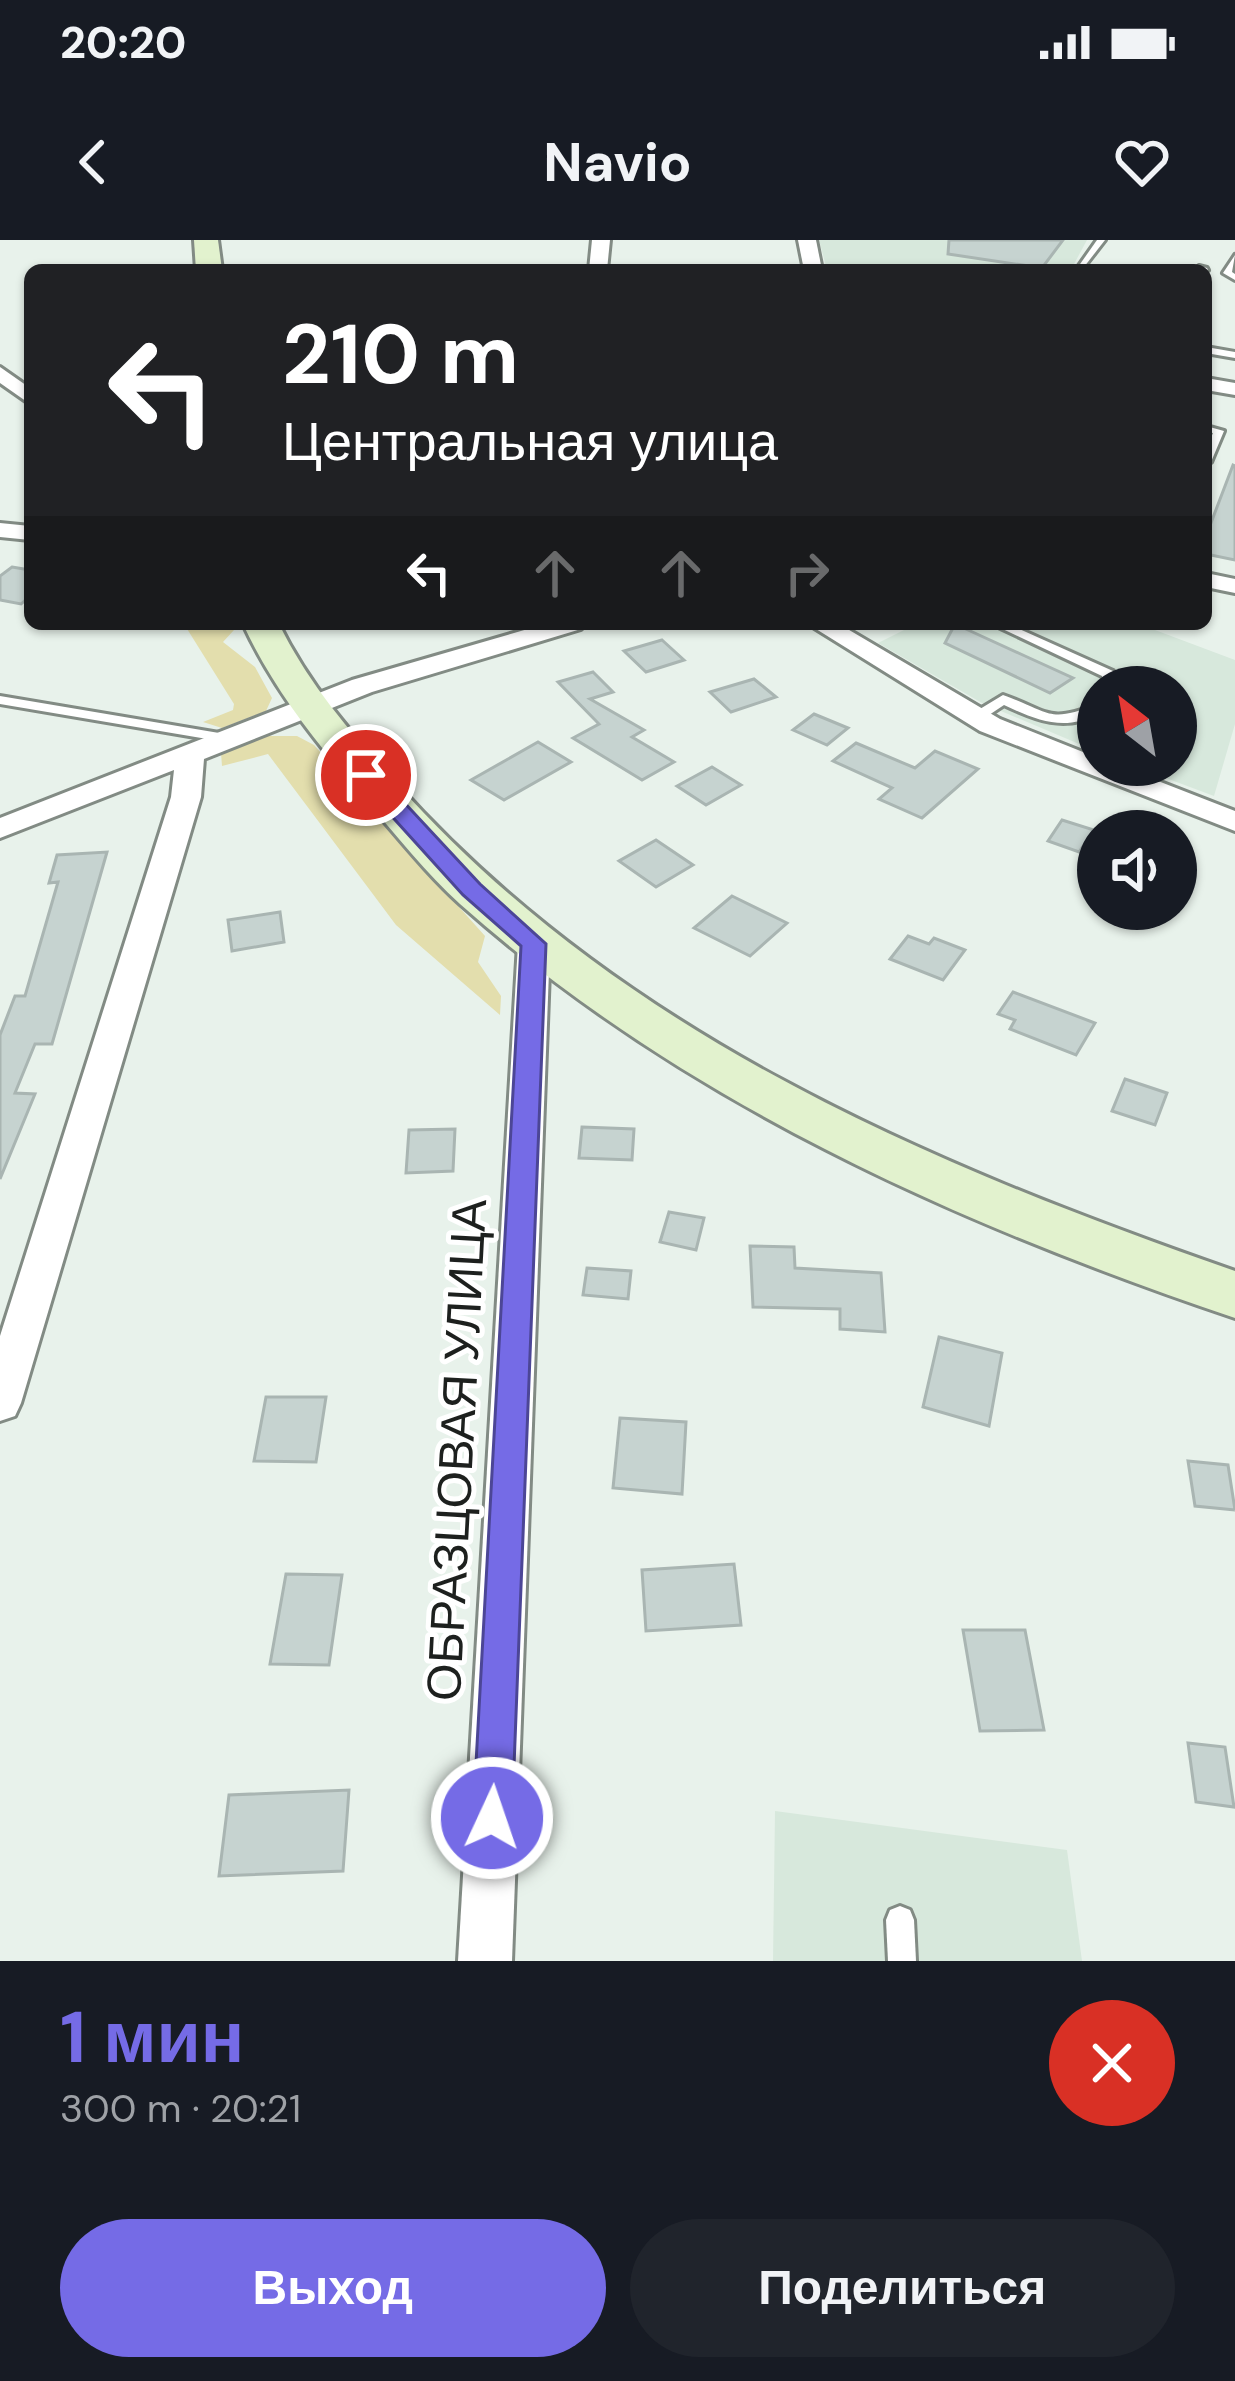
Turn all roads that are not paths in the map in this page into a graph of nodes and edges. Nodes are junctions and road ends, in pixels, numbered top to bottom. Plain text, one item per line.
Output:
1 (1101, 240) edge
2 (1235, 258) edge
3 (1082, 264) edge
4 (1231, 275) edge
5 (0, 373) edge
6 (24, 393) edge
7 (264, 630) edge
8 (553, 630) edge
9 (830, 630) edge
10 (1011, 630) edge
11 (1090, 666) edge
12 (0, 700) edge
13 (309, 706) junction
14 (975, 718) junction
15 (1077, 722) edge
16 (225, 738) junction
17 (190, 751) junction
18 (1235, 822) edge
19 (0, 829) edge
20 (534, 944) junction
21 (1235, 1295) edge
22 (0, 1403) edge
23 (900, 1920) dead end
24 (485, 1961) edge
25 (902, 1961) edge

1 - 3 lane
2 - 4 lane
5 - 6 street
7 - 13 street
8 - 13 street
9 - 14 street
10 - 11 lane
12 - 16 lane
13 - 16 street
13 - 20 street
14 - 15 lane
14 - 18 street
16 - 17 street
17 - 19 street
17 - 22 street
20 - 21 street
20 - 24 street, ОБРАЗЦОВАЯ УЛИЦА
23 - 25 lane

